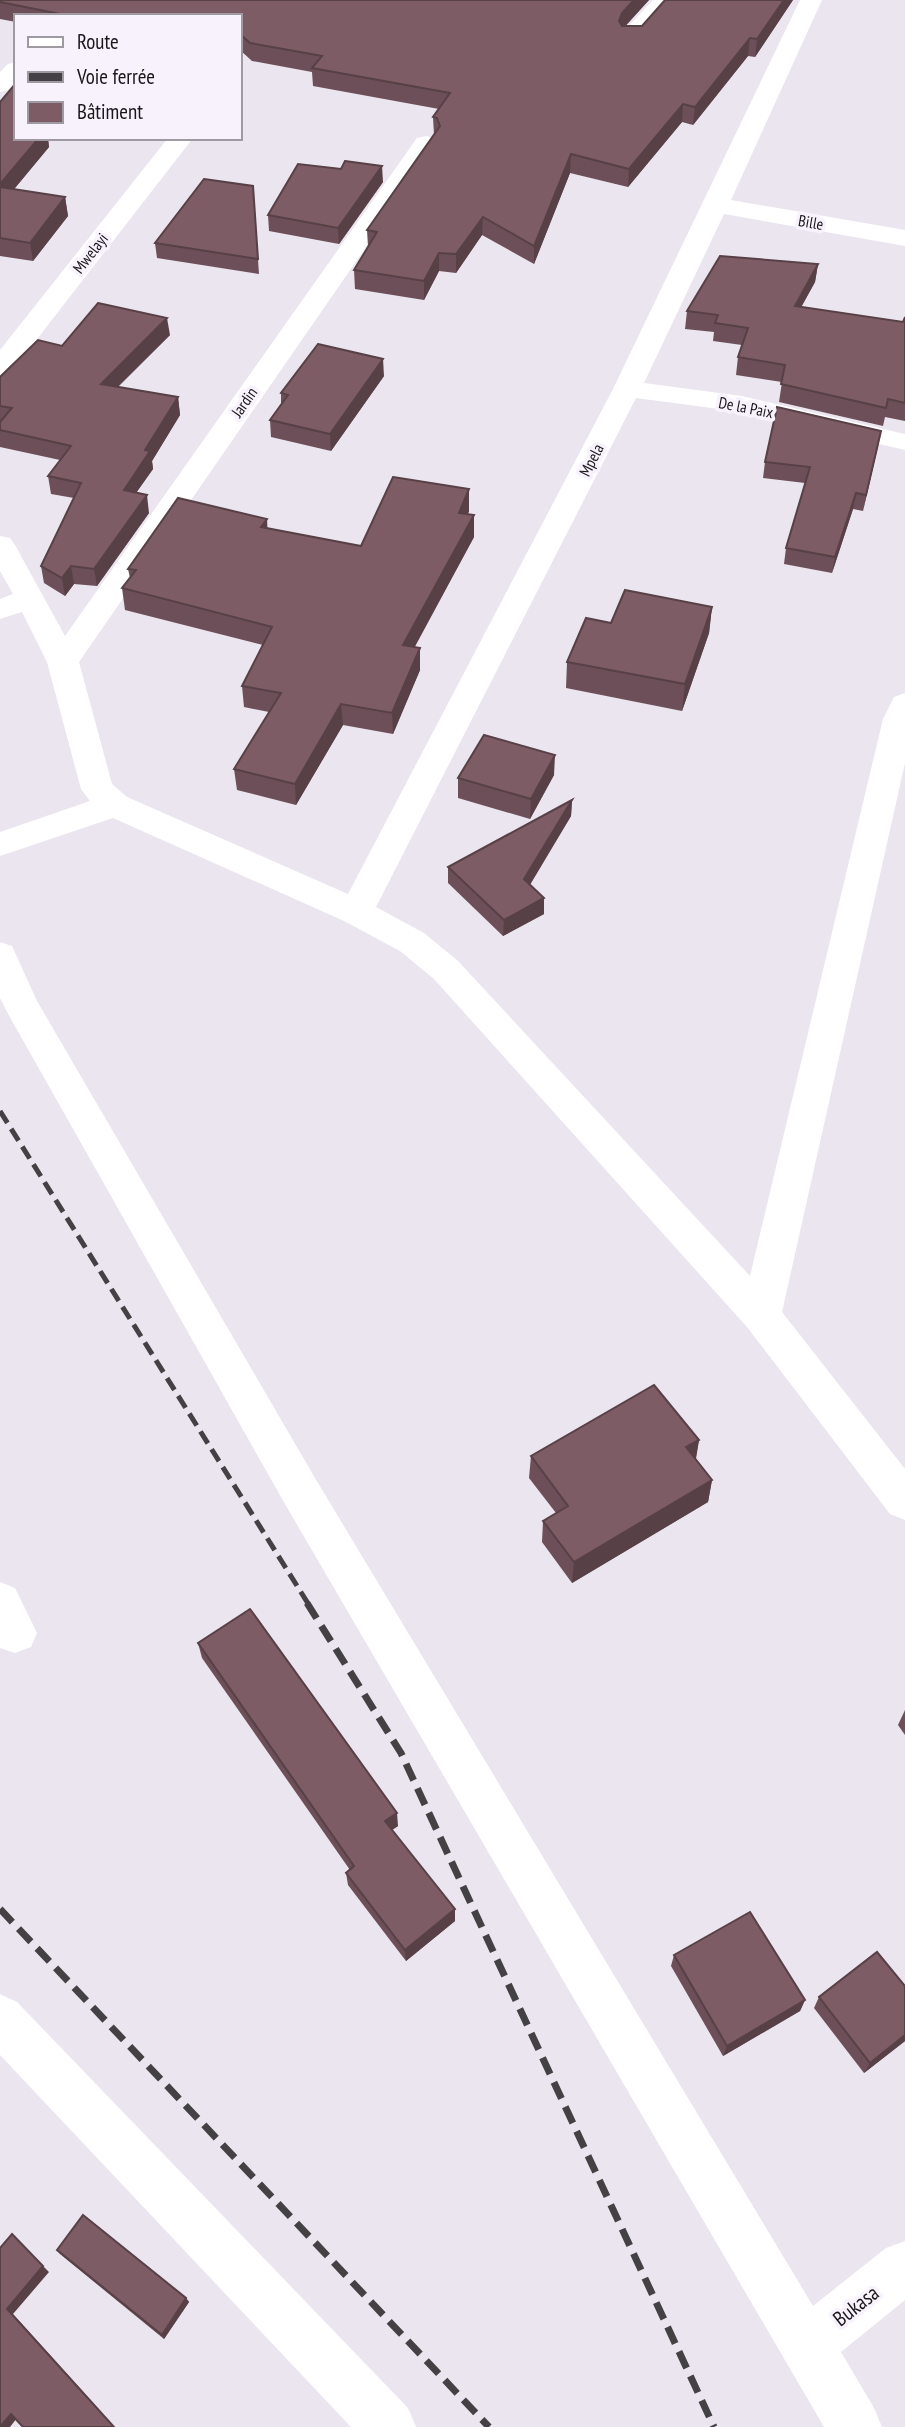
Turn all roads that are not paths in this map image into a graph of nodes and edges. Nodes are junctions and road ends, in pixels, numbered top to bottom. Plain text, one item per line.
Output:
1 (665, 0) edge
2 (811, 0) edge
3 (631, 37) edge
4 (14, 71) edge
5 (0, 85) edge
6 (179, 140) edge
7 (426, 143) edge
8 (716, 205) junction
9 (905, 238) edge
10 (0, 368) edge
11 (627, 389) junction
12 (905, 442) edge
13 (0, 545) edge
14 (16, 604) edge
15 (63, 662) junction
16 (905, 704) edge
17 (115, 805) junction
18 (0, 844) edge
19 (356, 912) junction
20 (0, 955) edge
21 (761, 1315) junction
22 (905, 1501) edge
23 (0, 2018) edge
24 (905, 2267) edge
25 (807, 2345) junction
26 (388, 2427) edge
27 (855, 2427) edge

1 - 3 street
2 - 8 street, Mpela
4 - 5 street
6 - 10 street, Mwelayi
7 - 15 street, Jardin
8 - 9 street, Bille
8 - 11 street, Mpela
11 - 12 street, De la Paix
11 - 19 street, Mpela
13 - 14 street
14 - 15 street
15 - 17 street
16 - 21 street
17 - 18 street
17 - 19 street
19 - 21 street
20 - 25 street
21 - 22 street
23 - 26 street
24 - 25 street, Bukasa
25 - 27 street

